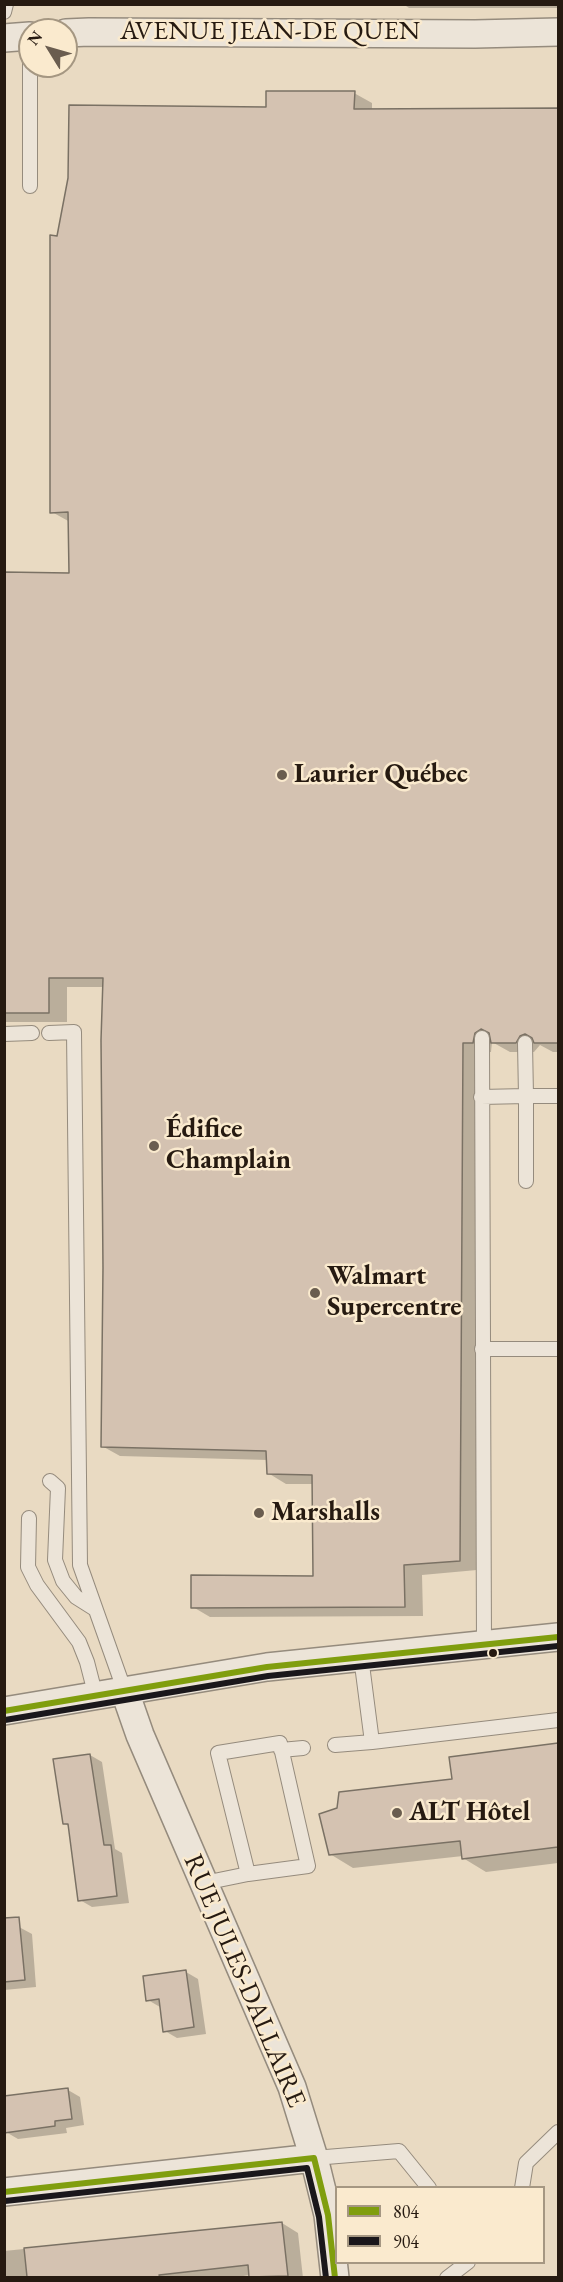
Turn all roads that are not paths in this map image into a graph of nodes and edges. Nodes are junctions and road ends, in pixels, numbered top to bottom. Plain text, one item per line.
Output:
1 (6, 4) edge
2 (4, 12) edge
3 (558, 32) edge
4 (78, 33) edge
5 (475, 34) junction
6 (558, 43) edge
7 (30, 78) edge
8 (30, 186) dead end
9 (49, 1033) dead end
10 (4, 1034) edge
11 (32, 1034) dead end
12 (482, 1038) dead end
13 (525, 1042) dead end
14 (526, 1096) junction
15 (558, 1096) edge
16 (481, 1097) junction
17 (526, 1181) dead end
18 (482, 1349) junction
19 (558, 1349) edge
20 (50, 1481) dead end
21 (30, 1518) dead end
22 (95, 1609) junction
23 (558, 1637) edge
24 (484, 1645) junction
25 (361, 1657) junction
26 (125, 1692) junction
27 (96, 1697) junction
28 (5, 1711) edge
29 (558, 1720) edge
30 (372, 1742) junction
31 (335, 1745) dead end
32 (303, 1748) dead end
33 (281, 1750) junction
34 (248, 1874) junction
35 (204, 1883) junction
36 (558, 2132) edge
37 (314, 2158) junction
38 (428, 2186) edge
39 (522, 2186) edge
40 (4, 2192) edge
41 (465, 2264) edge
42 (335, 2277) edge
43 (447, 2277) edge

1 - 2 lane
3 - 5 street, AVENUE JEAN-DE QUEN
4 - 5 street, AVENUE JEAN-DE QUEN
5 - 6 street, AVENUE JEAN-DE QUEN
7 - 8 lane
9 - 22 lane
10 - 11 lane
12 - 16 lane
13 - 14 lane
14 - 15 lane
14 - 16 lane
14 - 17 lane
16 - 18 lane
18 - 19 lane
18 - 24 lane
20 - 22 lane
21 - 27 lane
22 - 26 lane
23 - 24 street
24 - 25 street
25 - 26 street
25 - 30 lane
26 - 27 street
26 - 35 street, RUE JULES-DALLAIRE
27 - 28 street
29 - 30 lane
30 - 31 lane
32 - 33 lane
33 - 34 lane
33 - 34 lane
34 - 35 lane
35 - 37 street, RUE JULES-DALLAIRE
36 - 39 lane
37 - 38 lane
37 - 40 street
37 - 42 street, RUE JULES-DALLAIRE
41 - 43 lane

